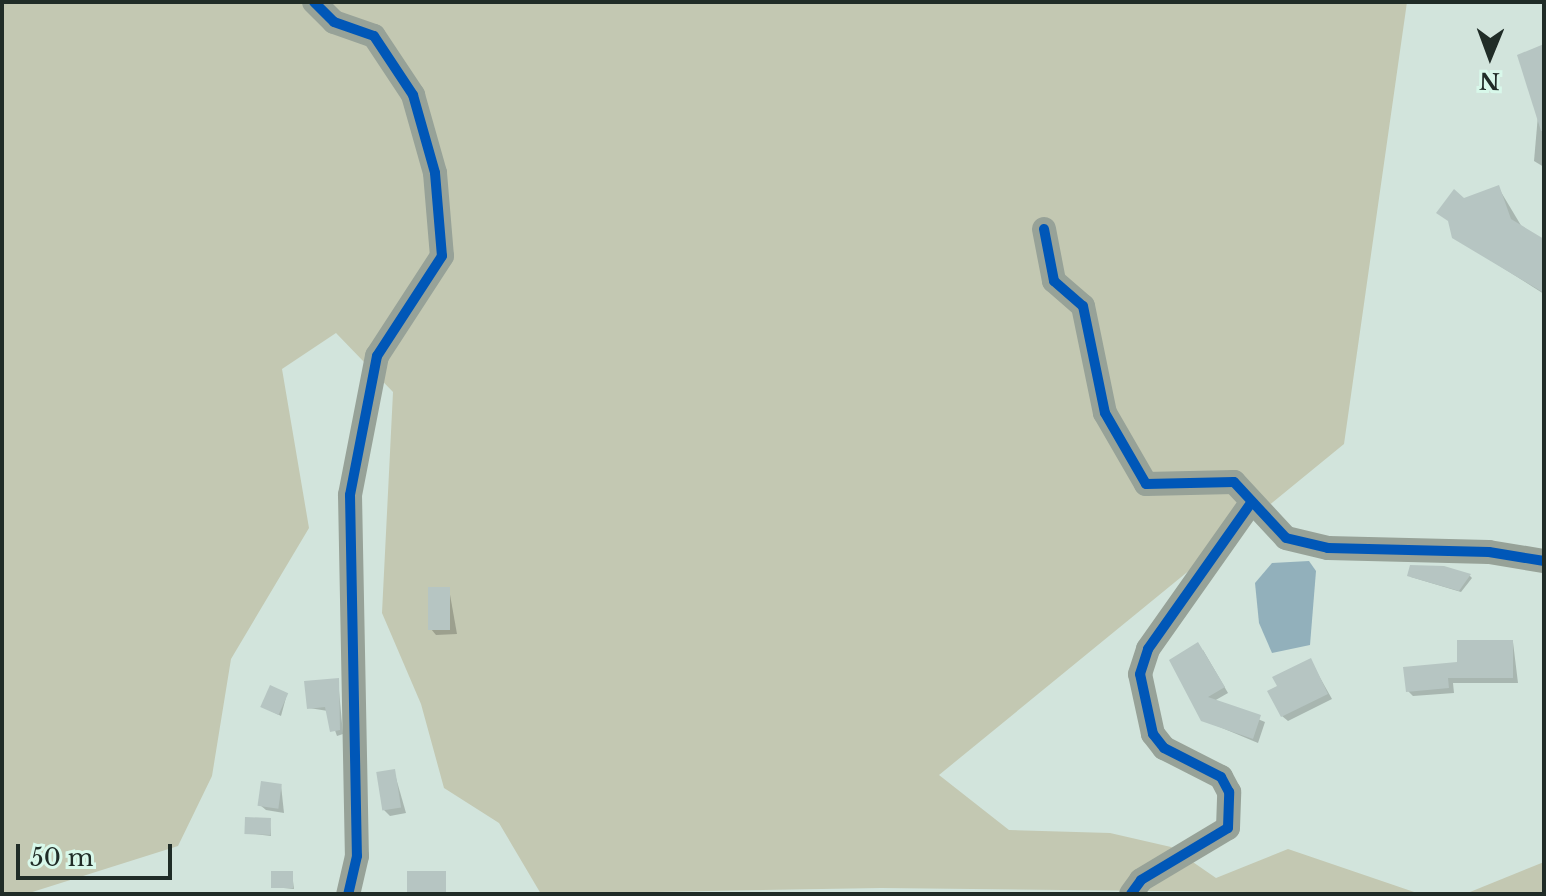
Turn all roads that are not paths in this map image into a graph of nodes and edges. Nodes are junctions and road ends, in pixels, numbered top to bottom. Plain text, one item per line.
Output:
1 (314, 2) edge
2 (1044, 229) dead end
3 (1251, 503) junction
4 (1544, 561) edge
5 (348, 894) edge
6 (1131, 894) edge

1 - 5 street
2 - 3 street
3 - 4 street
3 - 6 street

